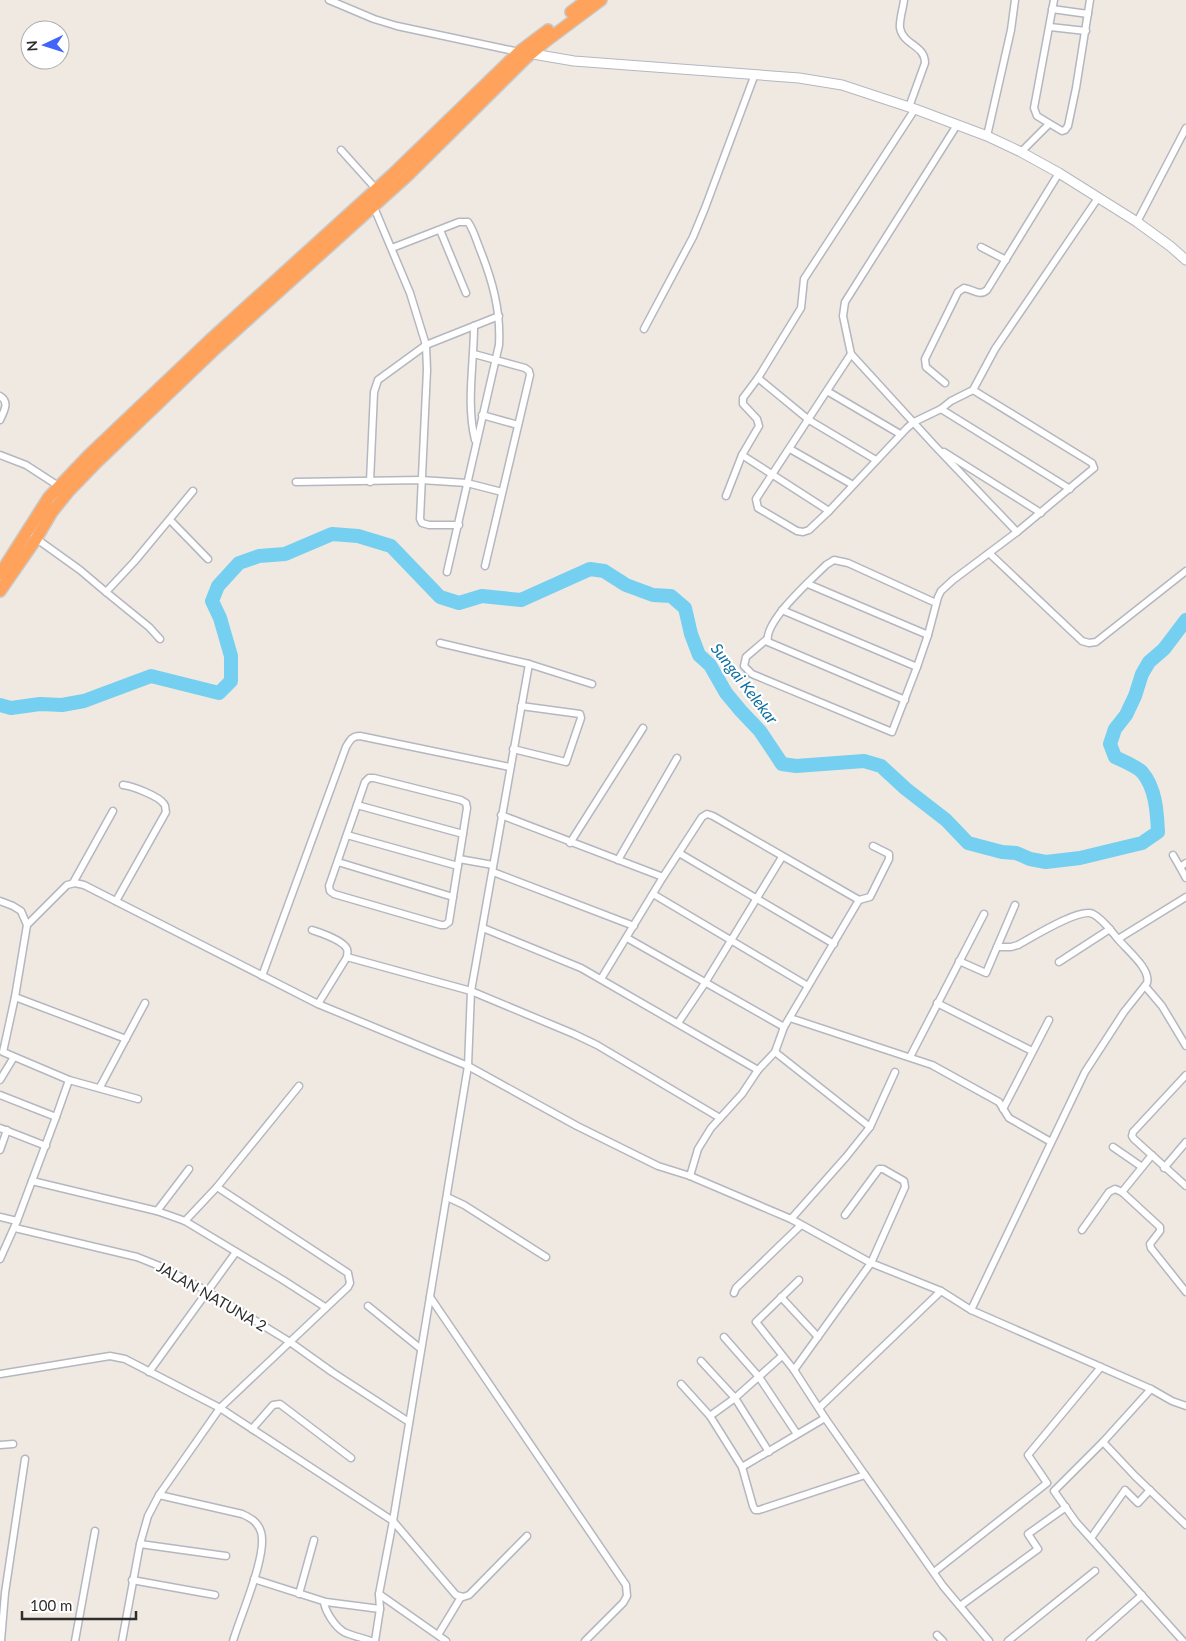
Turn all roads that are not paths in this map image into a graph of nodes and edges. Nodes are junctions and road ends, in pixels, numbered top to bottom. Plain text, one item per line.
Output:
1 (329, 0) edge
2 (587, 0) edge
3 (601, 0) edge
4 (904, 0) edge
5 (1015, 0) edge
6 (1054, 0) edge
7 (1090, 0) edge
8 (1052, 9) junction
9 (1088, 14) junction
10 (1050, 26) junction
11 (1086, 31) junction
12 (520, 52) junction
13 (532, 53) junction
14 (755, 74) junction
15 (912, 108) junction
16 (1049, 124) junction
17 (957, 125) junction
18 (1186, 128) edge
19 (986, 136) junction
20 (341, 150) dead end
21 (1021, 152) junction
22 (1059, 173) junction
23 (376, 198) junction
24 (1098, 198) junction
25 (1137, 222) junction
26 (440, 230) junction
27 (981, 247) dead end
28 (392, 248) junction
29 (1006, 260) junction
30 (1186, 260) edge
31 (466, 293) dead end
32 (499, 316) junction
33 (474, 326) junction
34 (644, 328) dead end
35 (426, 344) junction
36 (474, 354) junction
37 (851, 354) junction
38 (496, 359) junction
39 (758, 378) junction
40 (945, 382) dead end
41 (973, 390) junction
42 (827, 392) junction
43 (0, 396) edge
44 (941, 409) junction
45 (482, 415) junction
46 (0, 420) edge
47 (809, 420) junction
48 (914, 422) junction
49 (518, 425) junction
50 (900, 434) junction
51 (476, 441) junction
52 (935, 446) junction
53 (790, 449) junction
54 (0, 455) edge
55 (742, 455) junction
56 (876, 460) junction
57 (772, 475) junction
58 (421, 480) junction
59 (296, 482) dead end
60 (370, 482) junction
61 (467, 484) junction
62 (853, 486) junction
63 (63, 489) junction
64 (1070, 489) junction
65 (193, 491) dead end
66 (502, 492) junction
67 (726, 496) dead end
68 (829, 511) junction
69 (1041, 513) junction
70 (170, 520) junction
71 (459, 525) junction
72 (1017, 532) junction
73 (31, 536) junction
74 (989, 553) junction
75 (208, 560) dead end
76 (485, 566) dead end
77 (1186, 571) edge
78 (447, 572) dead end
79 (0, 574) edge
80 (808, 584) junction
81 (0, 591) edge
82 (106, 592) junction
83 (936, 604) junction
84 (782, 610) junction
85 (928, 635) junction
86 (767, 638) junction
87 (160, 639) dead end
88 (440, 644) dead end
89 (529, 664) junction
90 (917, 667) junction
91 (592, 684) dead end
92 (905, 700) junction
93 (521, 706) junction
94 (643, 728) dead end
95 (513, 749) junction
96 (677, 758) dead end
97 (510, 768) junction
98 (123, 785) dead end
99 (357, 805) junction
100 (113, 811) dead end
101 (501, 816) junction
102 (463, 834) junction
103 (347, 835) junction
104 (570, 843) junction
105 (873, 846) dead end
106 (679, 853) junction
107 (1173, 855) dead end
108 (782, 857) junction
109 (618, 860) junction
110 (338, 862) junction
111 (458, 863) junction
112 (1183, 865) edge
113 (493, 869) junction
114 (663, 877) junction
115 (1186, 878) edge
116 (73, 883) junction
117 (653, 894) junction
118 (453, 897) junction
119 (1186, 897) edge
120 (756, 899) junction
121 (859, 900) junction
122 (0, 901) edge
123 (116, 901) junction
124 (1015, 904) dead end
125 (984, 914) dead end
126 (27, 925) junction
127 (634, 926) junction
128 (483, 928) junction
129 (1110, 929) junction
130 (312, 930) dead end
131 (628, 938) junction
132 (1118, 939) junction
133 (731, 940) junction
134 (834, 944) junction
135 (997, 947) junction
136 (347, 957) junction
137 (959, 961) junction
138 (1059, 962) dead end
139 (262, 976) junction
140 (602, 979) junction
141 (705, 983) junction
142 (808, 986) junction
143 (1145, 986) junction
144 (471, 991) junction
145 (15, 997) junction
146 (145, 1003) dead end
147 (937, 1003) junction
148 (318, 1004) junction
149 (790, 1018) junction
150 (1048, 1020) dead end
151 (678, 1023) junction
152 (784, 1027) junction
153 (126, 1038) junction
154 (1186, 1046) edge
155 (1, 1051) edge
156 (1032, 1051) junction
157 (775, 1052) junction
158 (14, 1057) junction
159 (910, 1057) junction
160 (468, 1066) junction
161 (758, 1070) junction
162 (895, 1072) dead end
163 (1186, 1075) edge
164 (0, 1080) edge
165 (68, 1080) junction
166 (299, 1086) dead end
167 (100, 1087) junction
168 (0, 1095) edge
169 (138, 1099) dead end
170 (1003, 1109) junction
171 (56, 1117) junction
172 (720, 1118) junction
173 (870, 1127) junction
174 (4, 1129) edge
175 (1052, 1142) junction
176 (1186, 1142) edge
177 (46, 1146) junction
178 (1113, 1147) dead end
179 (0, 1150) edge
180 (1152, 1155) junction
181 (1142, 1168) junction
182 (1164, 1168) junction
183 (189, 1169) dead end
184 (690, 1176) junction
185 (32, 1181) junction
186 (1186, 1186) edge
187 (217, 1187) junction
188 (1122, 1192) junction
189 (447, 1197) junction
190 (158, 1212) junction
191 (846, 1216) dead end
192 (0, 1217) edge
193 (791, 1219) junction
194 (185, 1221) junction
195 (16, 1224) junction
196 (801, 1225) junction
197 (1082, 1230) dead end
198 (236, 1252) junction
199 (546, 1257) dead end
200 (0, 1260) edge
201 (871, 1263) junction
202 (799, 1280) dead end
203 (207, 1291) junction
204 (941, 1291) junction
205 (734, 1292) dead end
206 (1186, 1292) edge
207 (430, 1296) junction
208 (781, 1297) junction
209 (368, 1306) dead end
210 (325, 1307) junction
211 (971, 1310) junction
212 (724, 1337) dead end
213 (818, 1337) junction
214 (290, 1342) junction
215 (421, 1349) junction
216 (782, 1356) junction
217 (701, 1361) dead end
218 (1101, 1367) junction
219 (794, 1370) junction
220 (150, 1372) junction
221 (0, 1374) edge
222 (759, 1377) junction
223 (681, 1384) dead end
224 (1151, 1389) junction
225 (735, 1398) junction
226 (1186, 1406) edge
227 (220, 1408) junction
228 (819, 1408) junction
229 (710, 1416) junction
230 (825, 1418) junction
231 (410, 1422) junction
232 (252, 1429) junction
233 (797, 1434) junction
234 (1103, 1442) junction
235 (12, 1444) dead end
236 (0, 1445) edge
237 (768, 1452) junction
238 (351, 1458) dead end
239 (25, 1459) dead end
240 (742, 1468) junction
241 (864, 1475) junction
242 (1047, 1483) junction
243 (1150, 1490) junction
244 (1054, 1492) junction
245 (159, 1495) junction
246 (1066, 1507) junction
247 (393, 1521) junction
248 (1186, 1525) edge
249 (95, 1531) dead end
250 (527, 1536) dead end
251 (1091, 1538) junction
252 (314, 1540) dead end
253 (140, 1544) junction
254 (226, 1556) dead end
255 (934, 1572) junction
256 (1095, 1572) dead end
257 (254, 1579) junction
258 (132, 1580) junction
259 (298, 1594) junction
260 (379, 1594) junction
261 (215, 1595) dead end
262 (1142, 1595) junction
263 (461, 1597) junction
264 (324, 1602) junction
265 (960, 1606) junction
266 (380, 1609) junction
267 (937, 1635) dead end
268 (442, 1639) edge
269 (2, 1641) edge
270 (75, 1641) edge
271 (122, 1641) edge
272 (233, 1641) edge
273 (373, 1641) edge
274 (585, 1641) edge
275 (943, 1641) edge
276 (989, 1641) edge
277 (1008, 1641) edge
278 (1090, 1641) edge
279 (1183, 1641) edge

1 - 12 street
2 - 12 highway
3 - 13 highway
4 - 15 street
5 - 19 street
6 - 8 street
7 - 9 street
8 - 9 street
8 - 10 street
9 - 11 street
10 - 11 street
10 - 16 street
11 - 16 street
12 - 13 street
12 - 23 highway
13 - 14 street
13 - 23 highway
14 - 15 street
14 - 34 street
15 - 17 street
15 - 39 street
16 - 21 street
17 - 19 street
17 - 37 street
18 - 25 street
19 - 21 street
20 - 23 street
21 - 22 street
22 - 24 street
22 - 29 street
23 - 28 street
23 - 63 highway
24 - 25 street
24 - 41 street
25 - 30 street
26 - 28 street
26 - 31 street
26 - 32 street
27 - 29 street
28 - 35 street
29 - 40 street
32 - 33 street
32 - 38 street
33 - 35 street
33 - 36 street
35 - 58 street
35 - 60 street
36 - 38 street
36 - 51 street
37 - 42 street
37 - 48 street
38 - 45 street
38 - 49 street
39 - 47 street
39 - 55 street
41 - 44 street
41 - 64 street
42 - 47 street
42 - 50 street
43 - 46 street
44 - 48 street
44 - 64 street
45 - 49 street
45 - 51 street
47 - 53 street
47 - 56 street
48 - 50 street
48 - 52 street
49 - 66 street
50 - 56 street
51 - 61 street
52 - 69 street
52 - 72 street
53 - 57 street
53 - 62 street
54 - 63 street
55 - 57 street
55 - 67 street
56 - 62 street
57 - 68 street
57 - 68 street
58 - 60 street
58 - 61 street
58 - 71 street
59 - 60 street
61 - 66 street
61 - 71 street
62 - 68 street
63 - 73 highway
64 - 69 street
65 - 70 street
66 - 76 street
69 - 72 street
70 - 75 street
70 - 82 street
71 - 78 street
72 - 74 street
73 - 79 highway
73 - 81 highway
73 - 82 street
74 - 77 street
74 - 83 street
80 - 83 street
80 - 84 street
80 - 85 street
82 - 87 street
83 - 85 street
84 - 86 street
84 - 90 street
85 - 90 street
86 - 92 street
86 - 92 street
88 - 89 street
89 - 91 street
89 - 93 street
90 - 92 street
93 - 95 street
93 - 95 street
94 - 104 street
95 - 97 street
96 - 109 street
97 - 101 street
97 - 139 street
98 - 123 street
99 - 102 street
99 - 102 street
99 - 103 street
100 - 116 street
101 - 104 street
101 - 113 street
102 - 111 street
103 - 110 street
103 - 111 street
104 - 109 street
105 - 121 street
106 - 108 street
106 - 114 street
106 - 120 street
107 - 112 street
108 - 120 street
108 - 121 street
109 - 114 street
110 - 118 street
110 - 118 street
111 - 113 street
111 - 118 street
112 - 115 street
113 - 127 street
113 - 128 street
114 - 117 street
116 - 123 street
116 - 126 street
117 - 127 street
117 - 133 street
119 - 132 street
120 - 133 street
120 - 134 street
121 - 134 street
122 - 126 street
123 - 139 street
124 - 135 street
125 - 137 street
126 - 145 street
127 - 131 street
128 - 140 street
128 - 144 street
129 - 132 street
129 - 135 street
129 - 138 street
130 - 136 street
131 - 140 street
131 - 141 street
132 - 143 street
133 - 141 street
133 - 142 street
134 - 142 street
135 - 137 street
136 - 144 street
136 - 148 street
137 - 147 street
139 - 148 street
140 - 151 street
141 - 151 street
141 - 152 street
142 - 149 street
143 - 154 street
143 - 175 street
144 - 160 street
144 - 172 street
145 - 153 street
145 - 155 street
146 - 153 street
147 - 156 street
147 - 159 street
148 - 160 street
149 - 152 street
149 - 159 street
150 - 156 street
151 - 161 street
152 - 157 street
153 - 167 street
155 - 158 street
156 - 170 street
157 - 161 street
157 - 173 street
158 - 164 street
158 - 165 street
159 - 170 street
160 - 184 street
160 - 189 street
161 - 172 street
162 - 173 street
163 - 180 street
165 - 167 street
165 - 171 street
166 - 187 street
167 - 169 street
168 - 171 street
170 - 175 street
171 - 177 street
172 - 184 street
173 - 193 street
174 - 177 street
174 - 179 street
175 - 211 street
176 - 182 street
177 - 185 street
178 - 181 street
180 - 181 street
180 - 182 street
181 - 188 street
182 - 186 street
183 - 190 street
184 - 193 street
185 - 190 street
185 - 195 street
187 - 194 street
187 - 210 street
188 - 197 street
188 - 206 street
189 - 199 street
189 - 207 street
190 - 194 street
191 - 201 street
192 - 195 street, JALAN NATUNA 2
193 - 196 street
194 - 198 street
195 - 200 street
195 - 203 street, JALAN NATUNA 2
196 - 201 street
196 - 205 street
198 - 203 street
198 - 210 street
201 - 204 street
201 - 213 street
202 - 208 street
203 - 214 street, JALAN NATUNA 2
203 - 220 street
204 - 211 street
204 - 228 street
207 - 215 street
207 - 274 street
208 - 213 street
208 - 216 street
209 - 215 street
210 - 214 street
211 - 218 street
212 - 222 street
213 - 219 street
214 - 227 street
214 - 231 street, JALAN NATUNA 2
215 - 231 street
216 - 219 street
216 - 222 street
217 - 225 street
218 - 224 street
218 - 242 street
219 - 228 street
220 - 221 street
220 - 227 street
222 - 225 street
222 - 233 street
223 - 229 street
224 - 226 street
224 - 234 street
225 - 229 street
225 - 237 street
227 - 232 street
227 - 245 street
228 - 230 street
229 - 240 street
230 - 233 street
230 - 241 street
231 - 247 street
232 - 238 street
232 - 247 street
233 - 237 street
234 - 243 street
234 - 244 street
235 - 236 street
237 - 240 street
239 - 269 street
240 - 241 street
241 - 255 street
242 - 244 street
242 - 255 street
243 - 248 street
243 - 251 street
244 - 246 street
245 - 253 street
245 - 257 street
246 - 251 street
246 - 265 street
247 - 260 street
247 - 263 street
249 - 270 street
250 - 263 street
251 - 262 street
252 - 259 street
253 - 254 street
253 - 258 street
255 - 265 street
256 - 277 street
257 - 259 street
257 - 272 street
258 - 261 street
258 - 271 street
259 - 264 street
260 - 266 street
260 - 268 street
262 - 278 street
262 - 279 street
263 - 268 street
264 - 266 street
264 - 273 street
265 - 276 street
266 - 273 street
267 - 275 street

